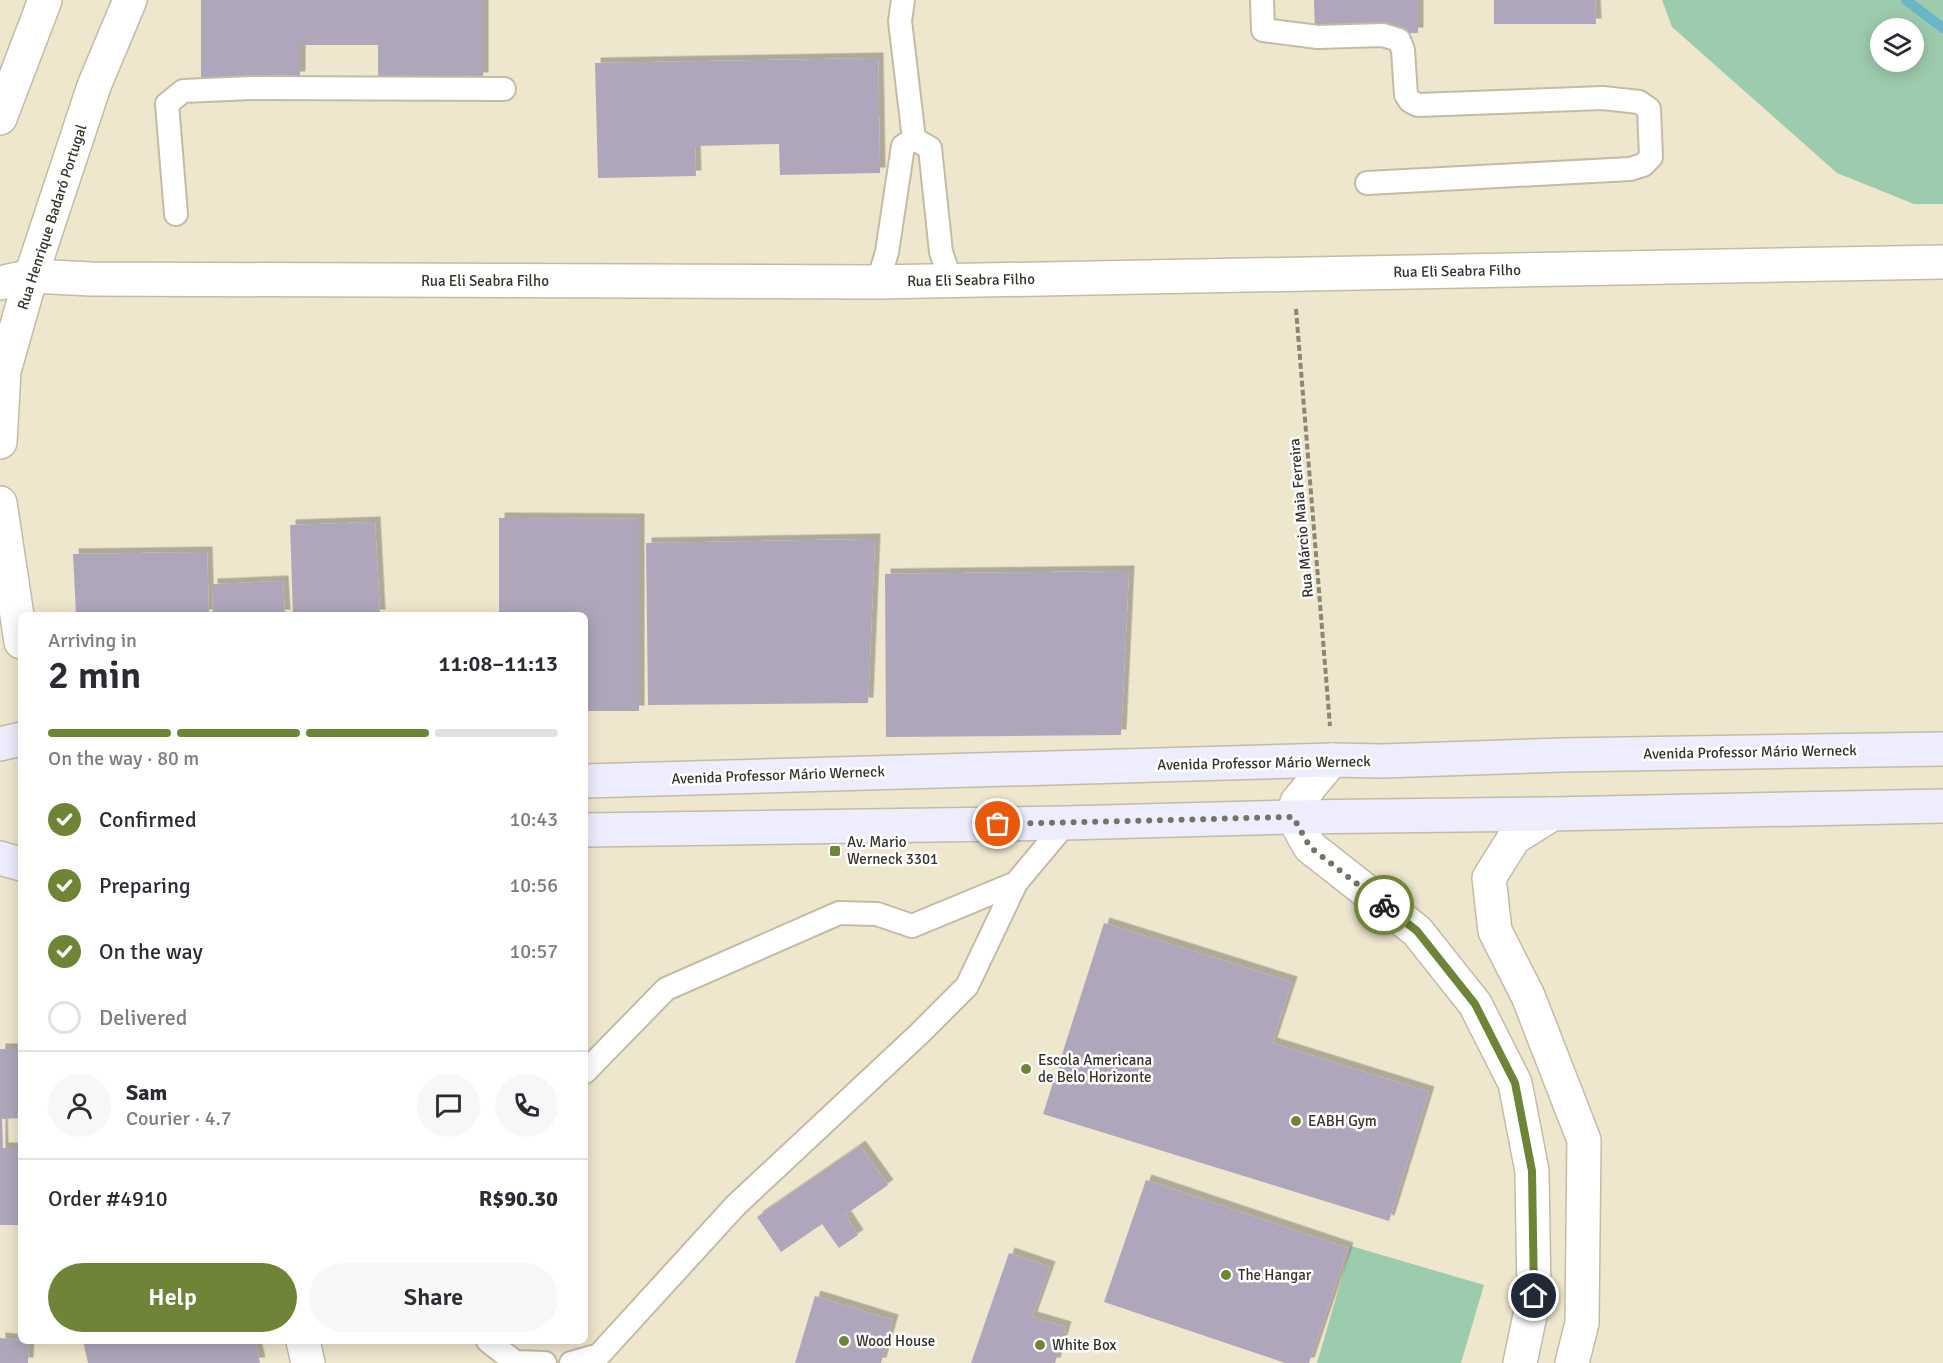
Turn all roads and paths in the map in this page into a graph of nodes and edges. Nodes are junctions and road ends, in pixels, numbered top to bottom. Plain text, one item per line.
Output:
1 (45, 0) edge
2 (130, 0) edge
3 (903, 0) edge
4 (1262, 0) edge
5 (504, 89) dead end
6 (0, 118) edge
7 (914, 140) junction
8 (1366, 183) dead end
9 (176, 214) dead end
10 (1943, 262) edge
11 (1294, 274) junction
12 (16, 279) edge
13 (951, 281) junction
14 (878, 282) junction
15 (0, 442) edge
16 (0, 503) edge
17 (18, 622) edge
18 (18, 740) edge
19 (0, 744) edge
20 (1943, 749) edge
21 (1332, 760) junction
22 (588, 781) edge
23 (1943, 806) edge
24 (1552, 814) junction
25 (1293, 817) junction
26 (1066, 823) junction
27 (588, 830) edge
28 (0, 858) edge
29 (18, 863) edge
30 (0, 864) edge
31 (18, 864) edge
32 (1016, 883) junction
33 (588, 1069) edge
34 (304, 1344) edge
35 (492, 1344) edge
36 (308, 1363) edge
37 (545, 1363) edge
38 (571, 1363) edge
39 (1520, 1363) edge
40 (1572, 1363) edge

1 - 6 street
2 - 12 street, Rua Henrique Badaró Portugal
3 - 7 lane
4 - 8 lane
5 - 9 lane
7 - 13 lane
7 - 14 lane
10 - 11 street, Rua Eli Seabra Filho
11 - 13 street, Rua Eli Seabra Filho
11 - 21 path, Rua Márcio Maia Ferreira
12 - 14 street, Rua Eli Seabra Filho
12 - 15 street, Rua Henrique Badaró Portugal
13 - 14 street, Rua Eli Seabra Filho
16 - 17 street
18 - 19 main road
20 - 21 main road, Avenida Professor Mário Werneck
21 - 22 main road, Avenida Professor Mário Werneck
21 - 25 street
23 - 24 main road
24 - 25 main road
24 - 40 street
25 - 26 main road
25 - 39 street
26 - 27 main road
26 - 32 lane
28 - 29 main road
30 - 31 main road
32 - 33 lane
32 - 38 lane
34 - 36 street
35 - 37 lane

